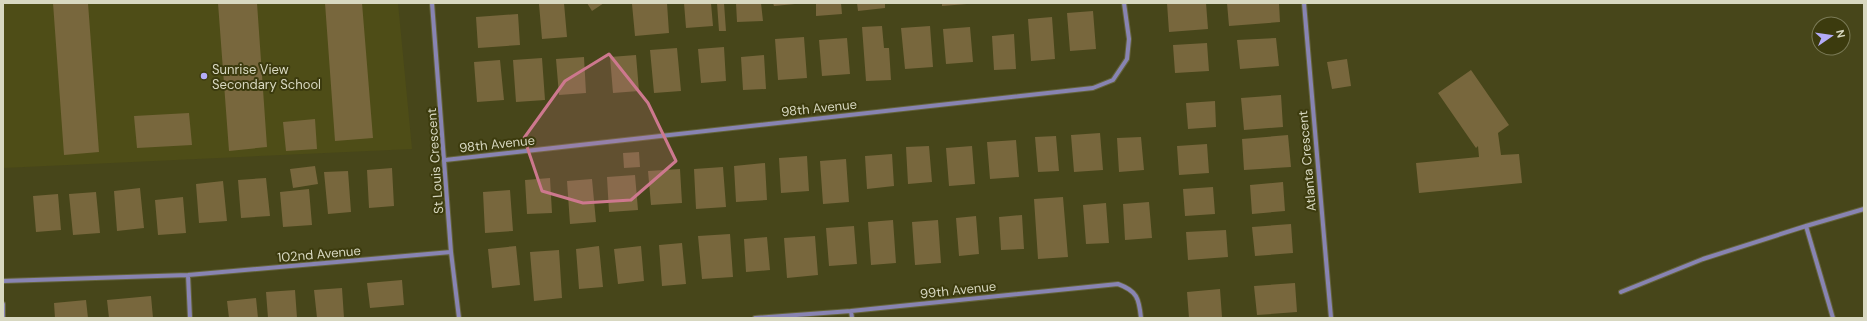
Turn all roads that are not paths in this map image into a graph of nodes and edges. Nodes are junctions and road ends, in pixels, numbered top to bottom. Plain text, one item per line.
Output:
1 (432, 3) edge
2 (1124, 3) edge
3 (1304, 3) edge
4 (445, 160) junction
5 (1864, 209) edge
6 (1806, 226) junction
7 (451, 252) junction
8 (188, 275) junction
9 (3, 281) edge
10 (1621, 292) dead end
11 (3, 304) edge
12 (851, 311) junction
13 (3, 318) edge
14 (190, 318) edge
15 (459, 318) edge
16 (755, 318) edge
17 (852, 318) edge
18 (1141, 318) edge
19 (1331, 318) edge
20 (1832, 318) edge

1 - 4 street, St Louis Crescent
2 - 4 street, 98th Avenue
3 - 19 street, Atlanta Crescent
4 - 7 street, St Louis Crescent
5 - 6 street
6 - 10 street
6 - 20 street
7 - 8 street, 102nd Avenue
7 - 15 street, St Louis Crescent
8 - 9 street, 102nd Avenue
8 - 14 street
11 - 13 street
12 - 16 street, 99th Avenue
12 - 17 street
12 - 18 street, 99th Avenue

